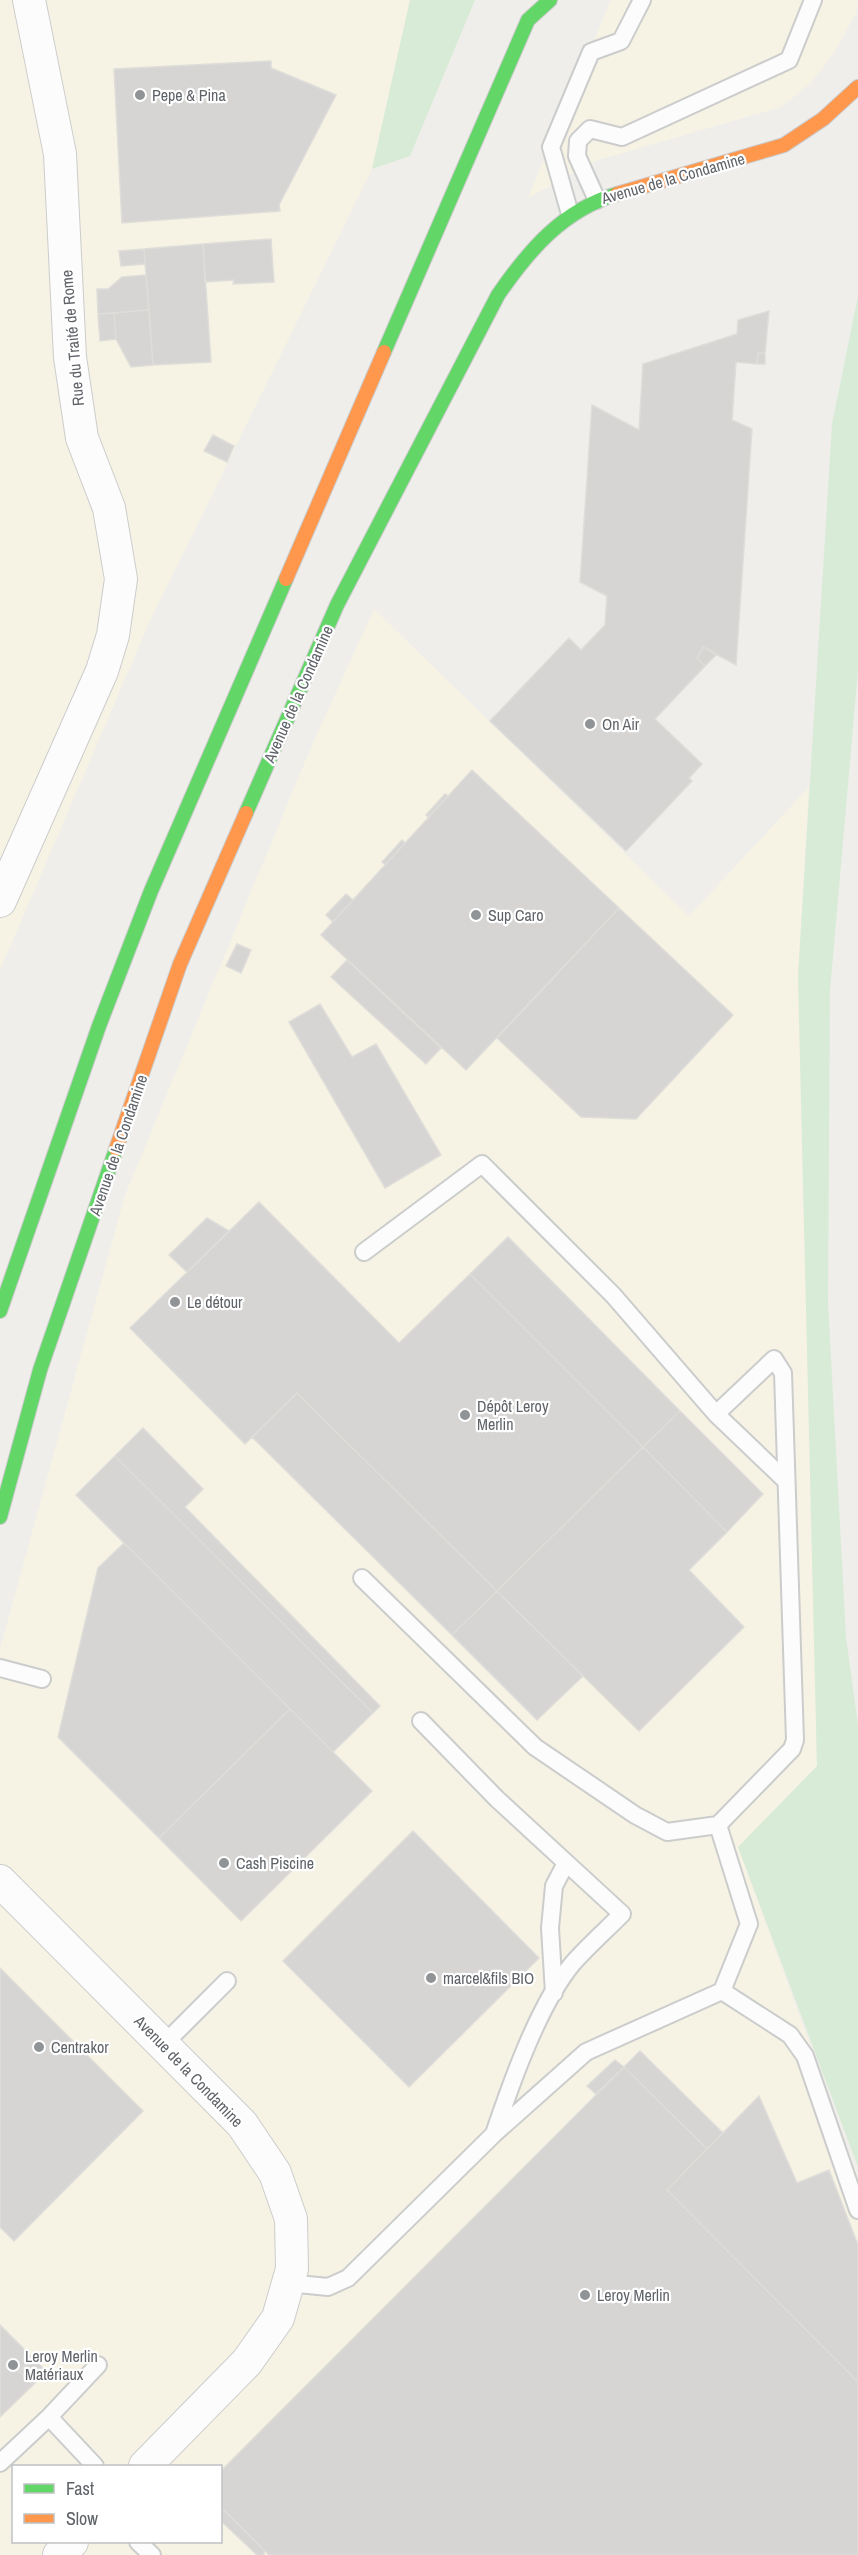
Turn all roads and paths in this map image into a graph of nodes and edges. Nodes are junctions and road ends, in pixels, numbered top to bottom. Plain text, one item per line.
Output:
1 (29, 0) edge
2 (526, 0) edge
3 (550, 0) edge
4 (642, 0) edge
5 (813, 0) edge
6 (528, 20) junction
7 (858, 87) edge
8 (597, 200) junction
9 (570, 214) junction
10 (0, 901) edge
11 (364, 1252) dead end
12 (0, 1311) edge
13 (716, 1414) junction
14 (786, 1481) junction
15 (0, 1517) edge
16 (362, 1578) dead end
17 (0, 1668) edge
18 (42, 1679) dead end
19 (421, 1721) dead end
20 (718, 1825) junction
21 (566, 1863) junction
22 (0, 1881) edge
23 (227, 1981) dead end
24 (722, 1991) junction
25 (554, 1993) junction
26 (164, 2045) junction
27 (495, 2133) junction
28 (858, 2210) edge
29 (288, 2283) junction
30 (98, 2365) dead end
31 (49, 2417) junction
32 (0, 2463) edge
33 (94, 2465) edge
34 (146, 2465) edge
35 (70, 2543) edge
36 (140, 2543) edge
37 (59, 2555) edge
38 (152, 2555) edge

1 - 10 street, Rue du Traité de Rome
2 - 6 street
3 - 6 street
4 - 9 lane
5 - 8 lane
6 - 12 street
7 - 8 street, Avenue de la Condamine
8 - 9 street, Avenue de la Condamine
9 - 15 street, Avenue de la Condamine
11 - 13 lane
13 - 14 lane
13 - 14 lane
14 - 20 lane
16 - 20 lane
17 - 18 lane
19 - 21 lane
20 - 24 lane
21 - 25 lane
21 - 25 lane
22 - 26 street, Avenue de la Condamine
23 - 26 lane
24 - 27 lane
24 - 28 lane
25 - 27 lane
26 - 29 street, Avenue de la Condamine
27 - 29 lane
29 - 34 street, Avenue de la Condamine
30 - 31 lane
31 - 32 lane
31 - 33 lane
35 - 37 street
36 - 38 lane

